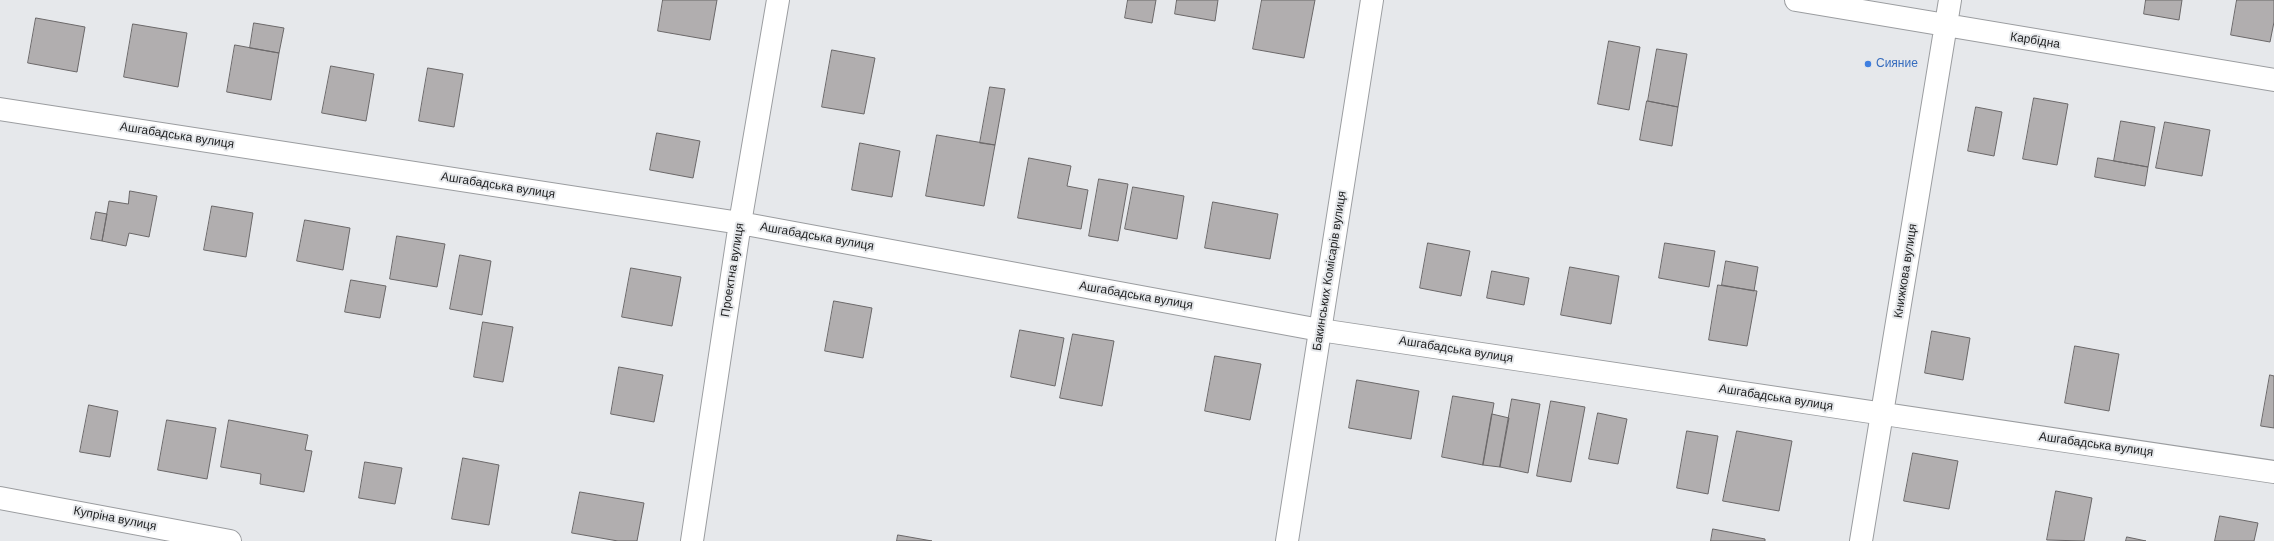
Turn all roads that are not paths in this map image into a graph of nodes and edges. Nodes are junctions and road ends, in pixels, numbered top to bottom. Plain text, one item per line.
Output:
1 (778, 0) edge
2 (1372, 0) edge
3 (1796, 0) edge
4 (1950, 0) edge
5 (1947, 27) junction
6 (2274, 80) edge
7 (0, 109) edge
8 (740, 223) junction
9 (1320, 330) junction
10 (1882, 414) junction
11 (2274, 472) edge
12 (0, 498) edge
13 (230, 541) edge
14 (692, 541) edge
15 (1287, 541) edge
16 (1861, 541) edge

1 - 8 street, Проектна вулиця
2 - 9 street, Бакинських Комісарів вулиця
3 - 5 street, Карбідна
4 - 5 street, Книжкова вулиця
5 - 6 street, Карбідна
5 - 10 street, Книжкова вулиця
7 - 8 street, Ашгабадська вулиця
8 - 9 street, Ашгабадська вулиця
8 - 14 street, Проектна вулиця
9 - 10 street, Ашгабадська вулиця
9 - 15 street, Бакинських Комісарів вулиця
10 - 11 street, Ашгабадська вулиця
10 - 16 street, Книжкова вулиця
12 - 13 street, Купріна вулиця

